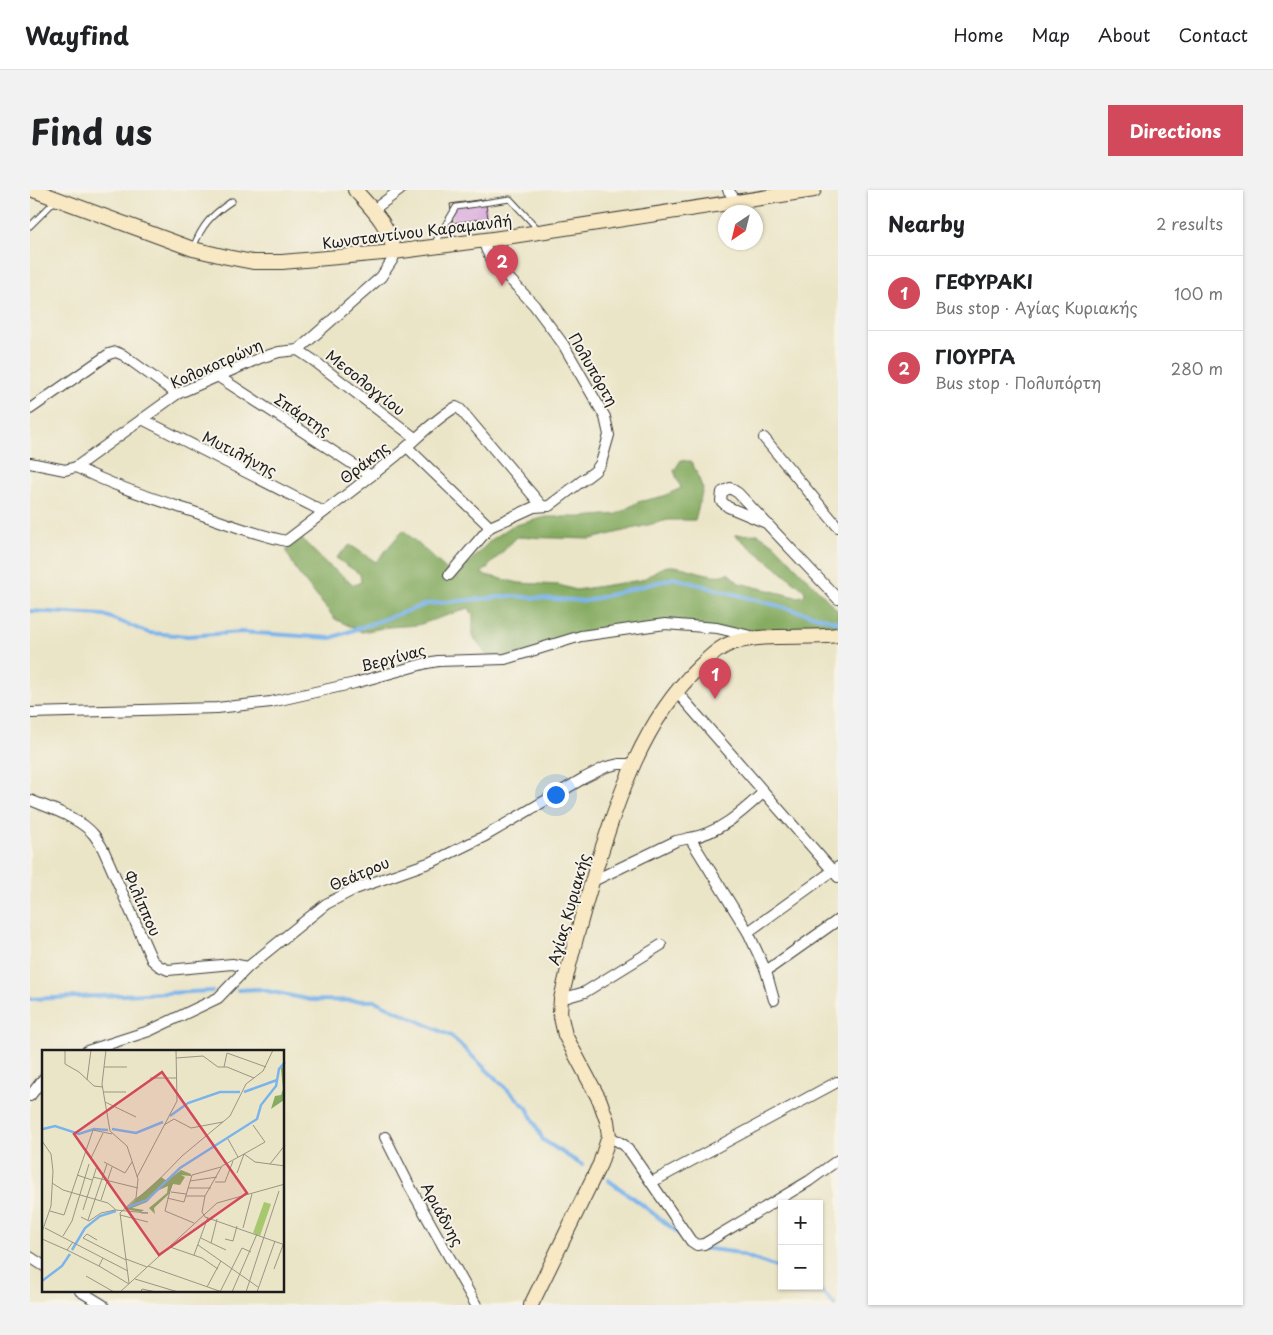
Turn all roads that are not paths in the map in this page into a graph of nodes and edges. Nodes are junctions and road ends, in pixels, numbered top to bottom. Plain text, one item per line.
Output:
1 (32, 190) edge
2 (355, 190) edge
3 (400, 190) edge
4 (728, 190) edge
5 (814, 190) edge
6 (56, 200) junction
7 (232, 201) dead end
8 (737, 202) junction
9 (373, 210) junction
10 (30, 226) edge
11 (540, 232) junction
12 (484, 240) junction
13 (432, 247) junction
14 (193, 249) junction
15 (394, 252) junction
16 (298, 350) junction
17 (219, 377) junction
18 (177, 394) junction
19 (30, 409) edge
20 (142, 419) junction
21 (415, 438) junction
22 (764, 438) dead end
23 (407, 447) junction
24 (30, 463) edge
25 (76, 467) junction
26 (371, 476) junction
27 (542, 506) junction
28 (324, 512) junction
29 (766, 522) dead end
30 (490, 526) junction
31 (838, 527) edge
32 (449, 575) dead end
33 (838, 599) edge
34 (838, 635) edge
35 (761, 638) junction
36 (676, 691) junction
37 (30, 713) edge
38 (633, 764) junction
39 (764, 792) junction
40 (30, 800) edge
41 (690, 838) junction
42 (836, 872) edge
43 (591, 882) junction
44 (838, 920) edge
45 (748, 932) junction
46 (661, 945) dead end
47 (248, 967) junction
48 (766, 971) junction
49 (561, 999) junction
50 (774, 1000) dead end
51 (90, 1050) edge
52 (42, 1081) edge
53 (837, 1082) edge
54 (30, 1096) edge
55 (609, 1136) junction
56 (385, 1137) dead end
57 (838, 1160) edge
58 (652, 1182) junction
59 (30, 1257) edge
60 (42, 1265) edge
61 (82, 1292) edge
62 (102, 1305) edge
63 (476, 1305) edge
64 (531, 1305) edge

1 - 6 street, Κωνσταντίνου Καραμανλή
2 - 9 street
3 - 9 street
4 - 8 street
5 - 8 street, Κωνσταντίνου Καραμανλή
6 - 10 lane
6 - 14 street, Κωνσταντίνου Καραμανλή
7 - 14 lane
8 - 11 street, Κωνσταντίνου Καραμανλή
9 - 15 street
11 - 12 street, Κωνσταντίνου Καραμανλή
11 - 13 lane
12 - 13 street, Κωνσταντίνου Καραμανλή
12 - 27 street, Πολυπόρτη
13 - 15 street, Κωνσταντίνου Καραμανλή
14 - 15 street, Κωνσταντίνου Καραμανλή
15 - 16 street
16 - 17 street, Κολοκοτρώνη
16 - 21 street, Μεσολογγίου
17 - 18 street, Κολοκοτρώνη
17 - 26 street, Σπάρτης
18 - 19 street
18 - 20 street, Κολοκοτρώνη
20 - 25 street, Κολοκοτρώνη
20 - 28 street, Μυτιλήνης
21 - 23 street, Θράκης
21 - 27 street, Θράκης
22 - 31 street
23 - 26 street, Θράκης
23 - 30 street
24 - 25 street
25 - 28 street, Θράκης
26 - 28 street, Θράκης
27 - 30 street, Πολυπόρτη
29 - 33 street
30 - 32 street, Πολυπόρτη
34 - 35 street, Αγίας Κυριακής
35 - 36 street, Αγίας Κυριακής
35 - 37 street, Βεργίνας
36 - 38 street, Αγίας Κυριακής
36 - 39 street
38 - 43 street, Αγίας Κυριακής
38 - 47 street, Θεάτρου
39 - 41 street
39 - 42 street
40 - 47 street, Φιλίππου
41 - 43 street
41 - 45 street
42 - 45 street
43 - 49 street, Αγίας Κυριακής
44 - 48 street
45 - 48 street
46 - 49 street
47 - 51 street, Θεάτρου
48 - 50 street
49 - 55 street, Αγίας Κυριακής
52 - 54 street
53 - 58 street
55 - 58 street
55 - 64 street
56 - 63 street, Αριάδνης
57 - 58 street
59 - 60 street
61 - 62 street

